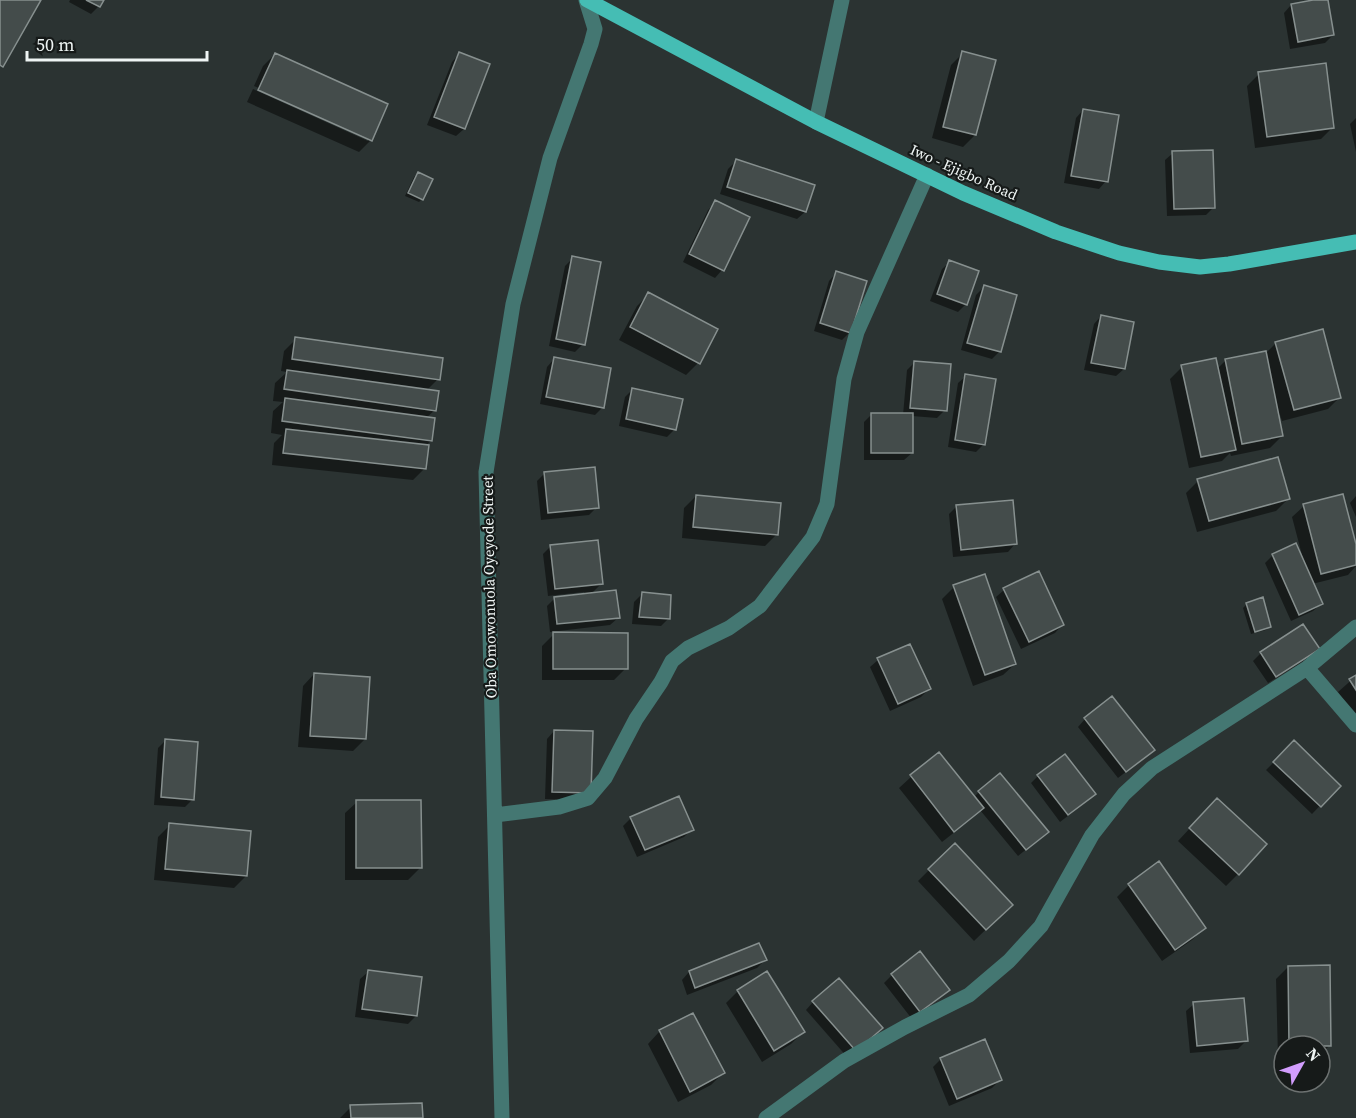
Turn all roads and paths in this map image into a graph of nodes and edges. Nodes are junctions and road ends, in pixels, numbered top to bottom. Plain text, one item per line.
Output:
1 (587, 0) edge
2 (842, 0) edge
3 (816, 122) junction
4 (927, 175) junction
5 (1356, 242) edge
6 (1356, 627) edge
7 (1306, 668) junction
8 (1356, 724) edge
9 (495, 814) junction
10 (502, 1118) edge
11 (766, 1118) edge

1 - 3 main road, Iwo - Ejigbo Road
1 - 9 street, Oba Omowonuola Oyeyode Street
2 - 3 street
3 - 4 main road, Iwo - Ejigbo Road
4 - 5 main road, Iwo - Ejigbo Road
4 - 9 street
6 - 7 street
7 - 8 street
7 - 11 street
9 - 10 street, Oba Omowonuola Oyeyode Street

